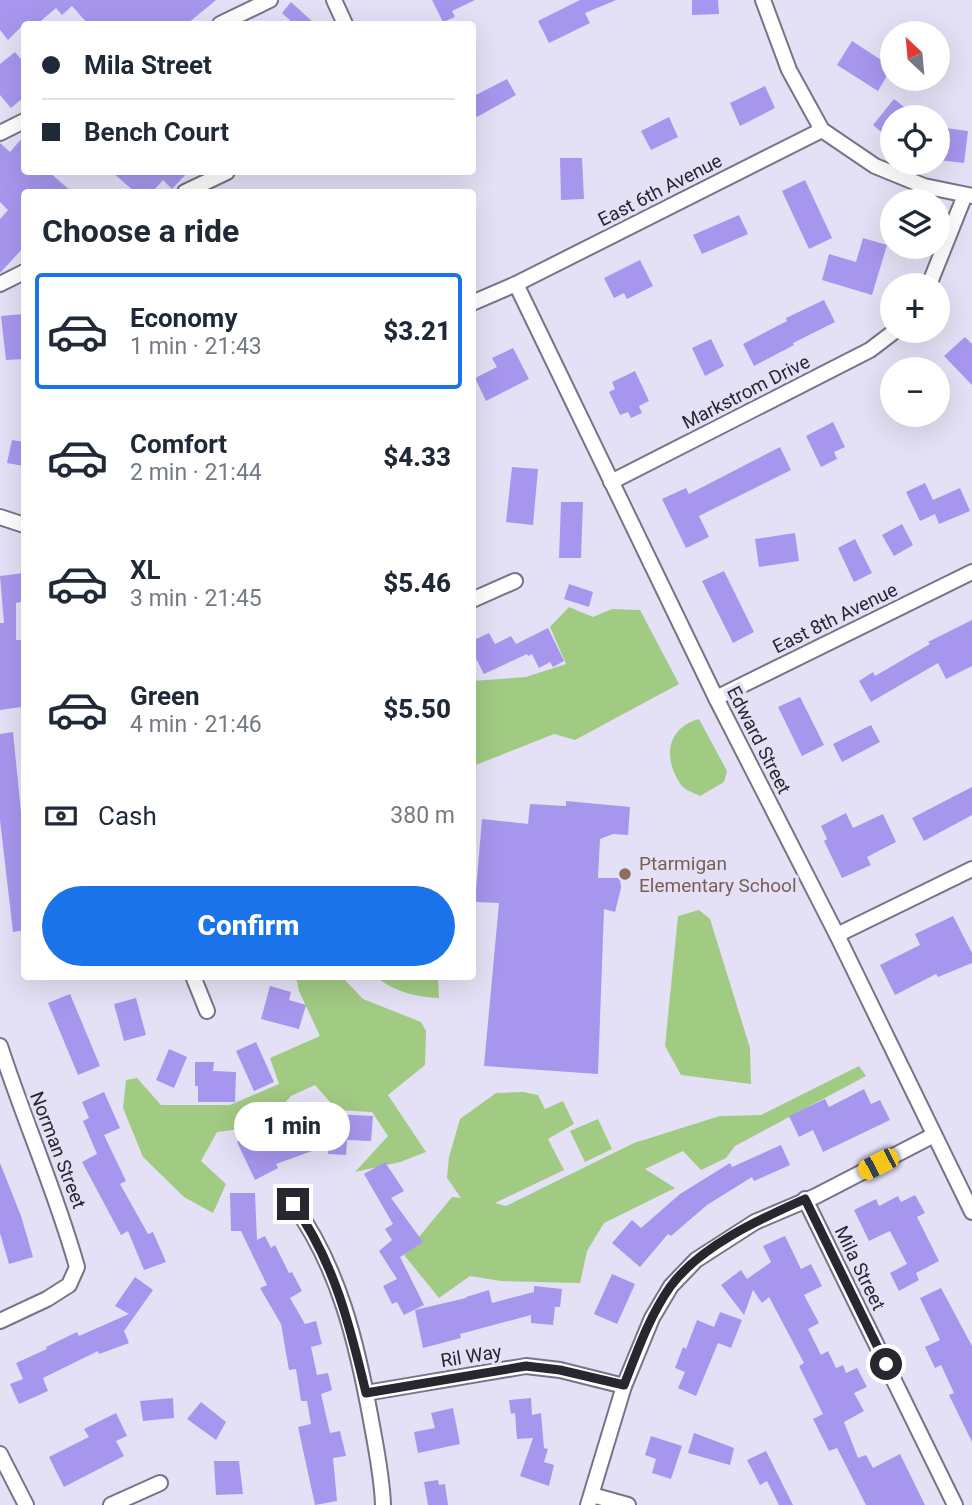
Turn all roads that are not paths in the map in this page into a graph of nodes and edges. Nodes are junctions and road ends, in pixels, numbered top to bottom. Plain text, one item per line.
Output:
1 (270, 0) edge
2 (334, 0) edge
3 (763, 0) edge
4 (226, 21) edge
5 (344, 21) edge
6 (21, 122) edge
7 (822, 130) junction
8 (0, 133) edge
9 (221, 175) edge
10 (191, 189) edge
11 (968, 196) edge
12 (934, 273) edge
13 (21, 274) edge
14 (0, 284) edge
15 (516, 284) junction
16 (476, 301) edge
17 (880, 343) edge
18 (611, 482) junction
19 (0, 517) edge
20 (21, 524) edge
21 (972, 572) edge
22 (515, 581) dead end
23 (476, 598) edge
24 (716, 698) junction
25 (972, 869) edge
26 (837, 935) junction
27 (195, 980) edge
28 (207, 1011) dead end
29 (0, 1046) edge
30 (934, 1135) junction
31 (805, 1199) junction
32 (293, 1204) dead end
33 (972, 1212) edge
34 (0, 1321) edge
35 (624, 1385) junction
36 (366, 1393) junction
37 (0, 1454) edge
38 (160, 1483) dead end
39 (590, 1500) edge
40 (26, 1505) edge
41 (111, 1505) edge
42 (383, 1505) edge
43 (628, 1505) edge
44 (955, 1505) edge

1 - 4 street
2 - 5 street
3 - 7 street
6 - 8 street
7 - 11 street
7 - 15 street, East 6th Avenue
9 - 10 street
11 - 12 street
13 - 14 street
15 - 16 street, East 6th Avenue
15 - 18 street, Edward Street
17 - 18 street, Markstrom Drive
18 - 24 street, Edward Street
19 - 20 street
21 - 24 street, East 8th Avenue
22 - 23 street
24 - 26 street, Edward Street
25 - 26 street
26 - 30 street, Edward Street
27 - 28 street
29 - 34 street, Norman Street
30 - 31 street
30 - 33 street, Edward Street
31 - 35 street
31 - 44 street, Mila Street
32 - 36 street
35 - 36 street, Ril Way
35 - 39 street
36 - 42 street
37 - 40 street
38 - 41 street
39 - 43 street

